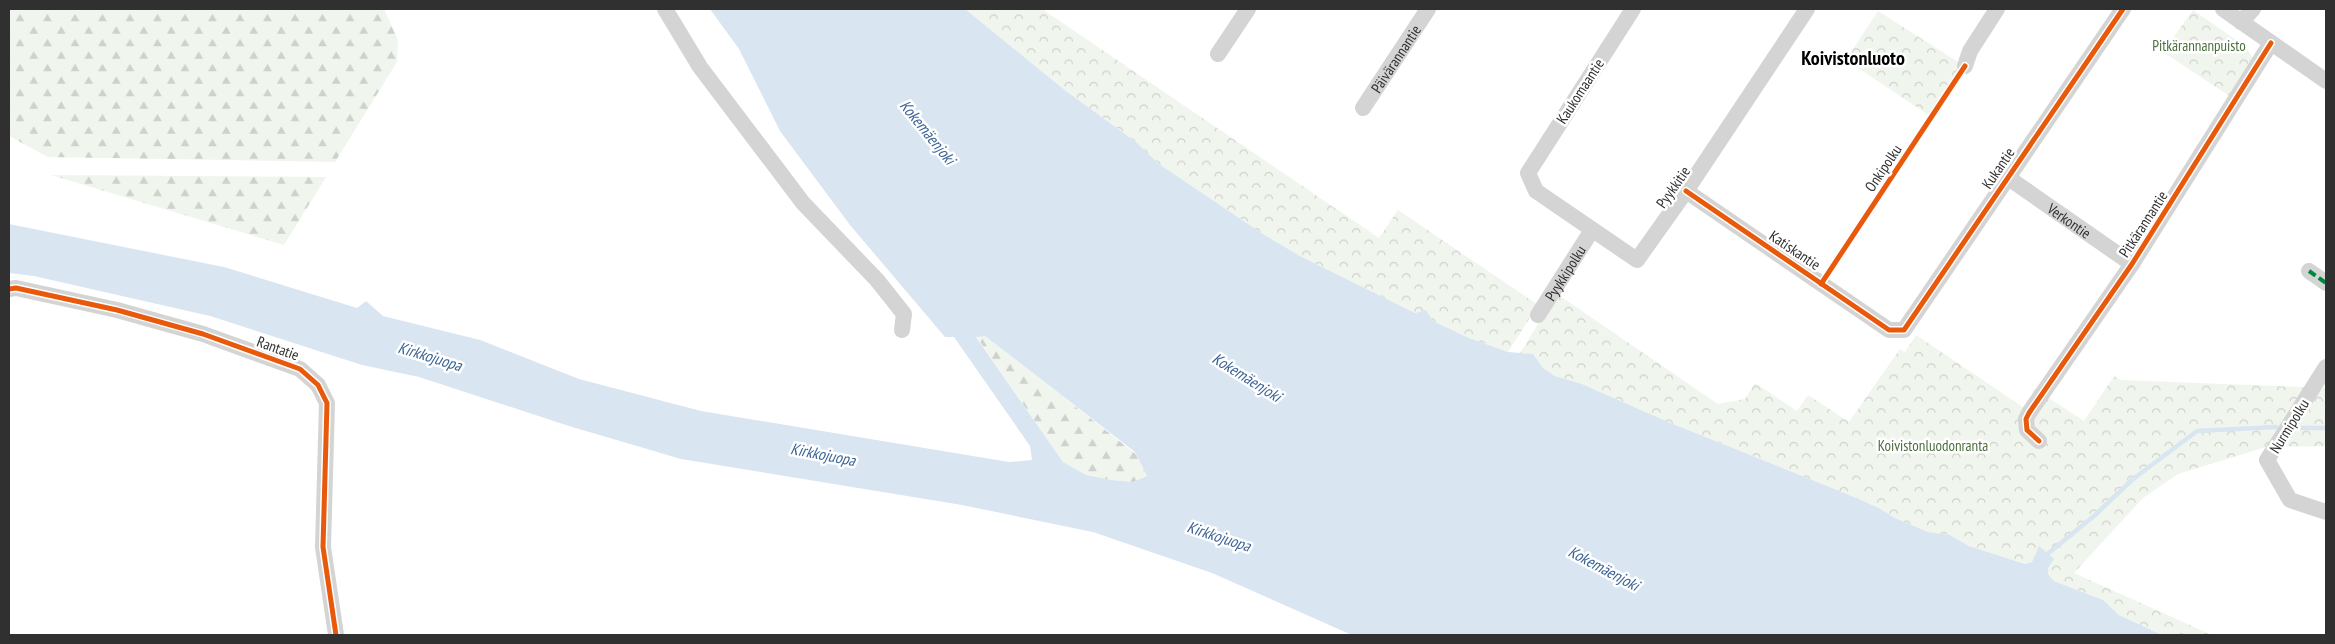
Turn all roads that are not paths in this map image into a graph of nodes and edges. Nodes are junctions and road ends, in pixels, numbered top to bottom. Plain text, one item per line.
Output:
1 (665, 9) edge
2 (1248, 9) edge
3 (1428, 9) edge
4 (1633, 9) edge
5 (1807, 9) edge
6 (1997, 9) edge
7 (2123, 9) edge
8 (2223, 9) edge
9 (2253, 9) edge
10 (2242, 22) junction
11 (2271, 43) junction
12 (1218, 54) dead end
13 (1964, 66) dead end
14 (2326, 82) edge
15 (1363, 108) dead end
16 (1528, 173) joint
17 (2007, 177) junction
18 (1686, 191) junction
19 (1592, 230) junction
20 (2132, 264) junction
21 (2308, 271) dead end
22 (2326, 283) edge
23 (9, 290) edge
24 (1538, 314) dead end
25 (902, 330) dead end
26 (1889, 330) joint
27 (2326, 367) edge
28 (2039, 441) dead end
29 (2326, 512) edge
30 (336, 635) edge

1 - 25 street
2 - 12 street
3 - 15 street, Päivärannantie
4 - 16 street, Kaukomaantie
5 - 18 street, Pyykkitie
6 - 13 street
7 - 17 street, Kukantie
8 - 10 street
9 - 10 street
10 - 11 street
11 - 14 street
11 - 20 street, Pitkärannantie
16 - 19 street, Pyykkitie
17 - 20 street, Verkontie
17 - 26 street, Kukantie
18 - 19 street, Pyykkitie
18 - 26 street, Katiskantie
19 - 24 street, Pyykkipolku
20 - 28 street, Pitkärannantie
21 - 22 street
23 - 30 street, Rantatie
27 - 29 street, Nurmipolku

